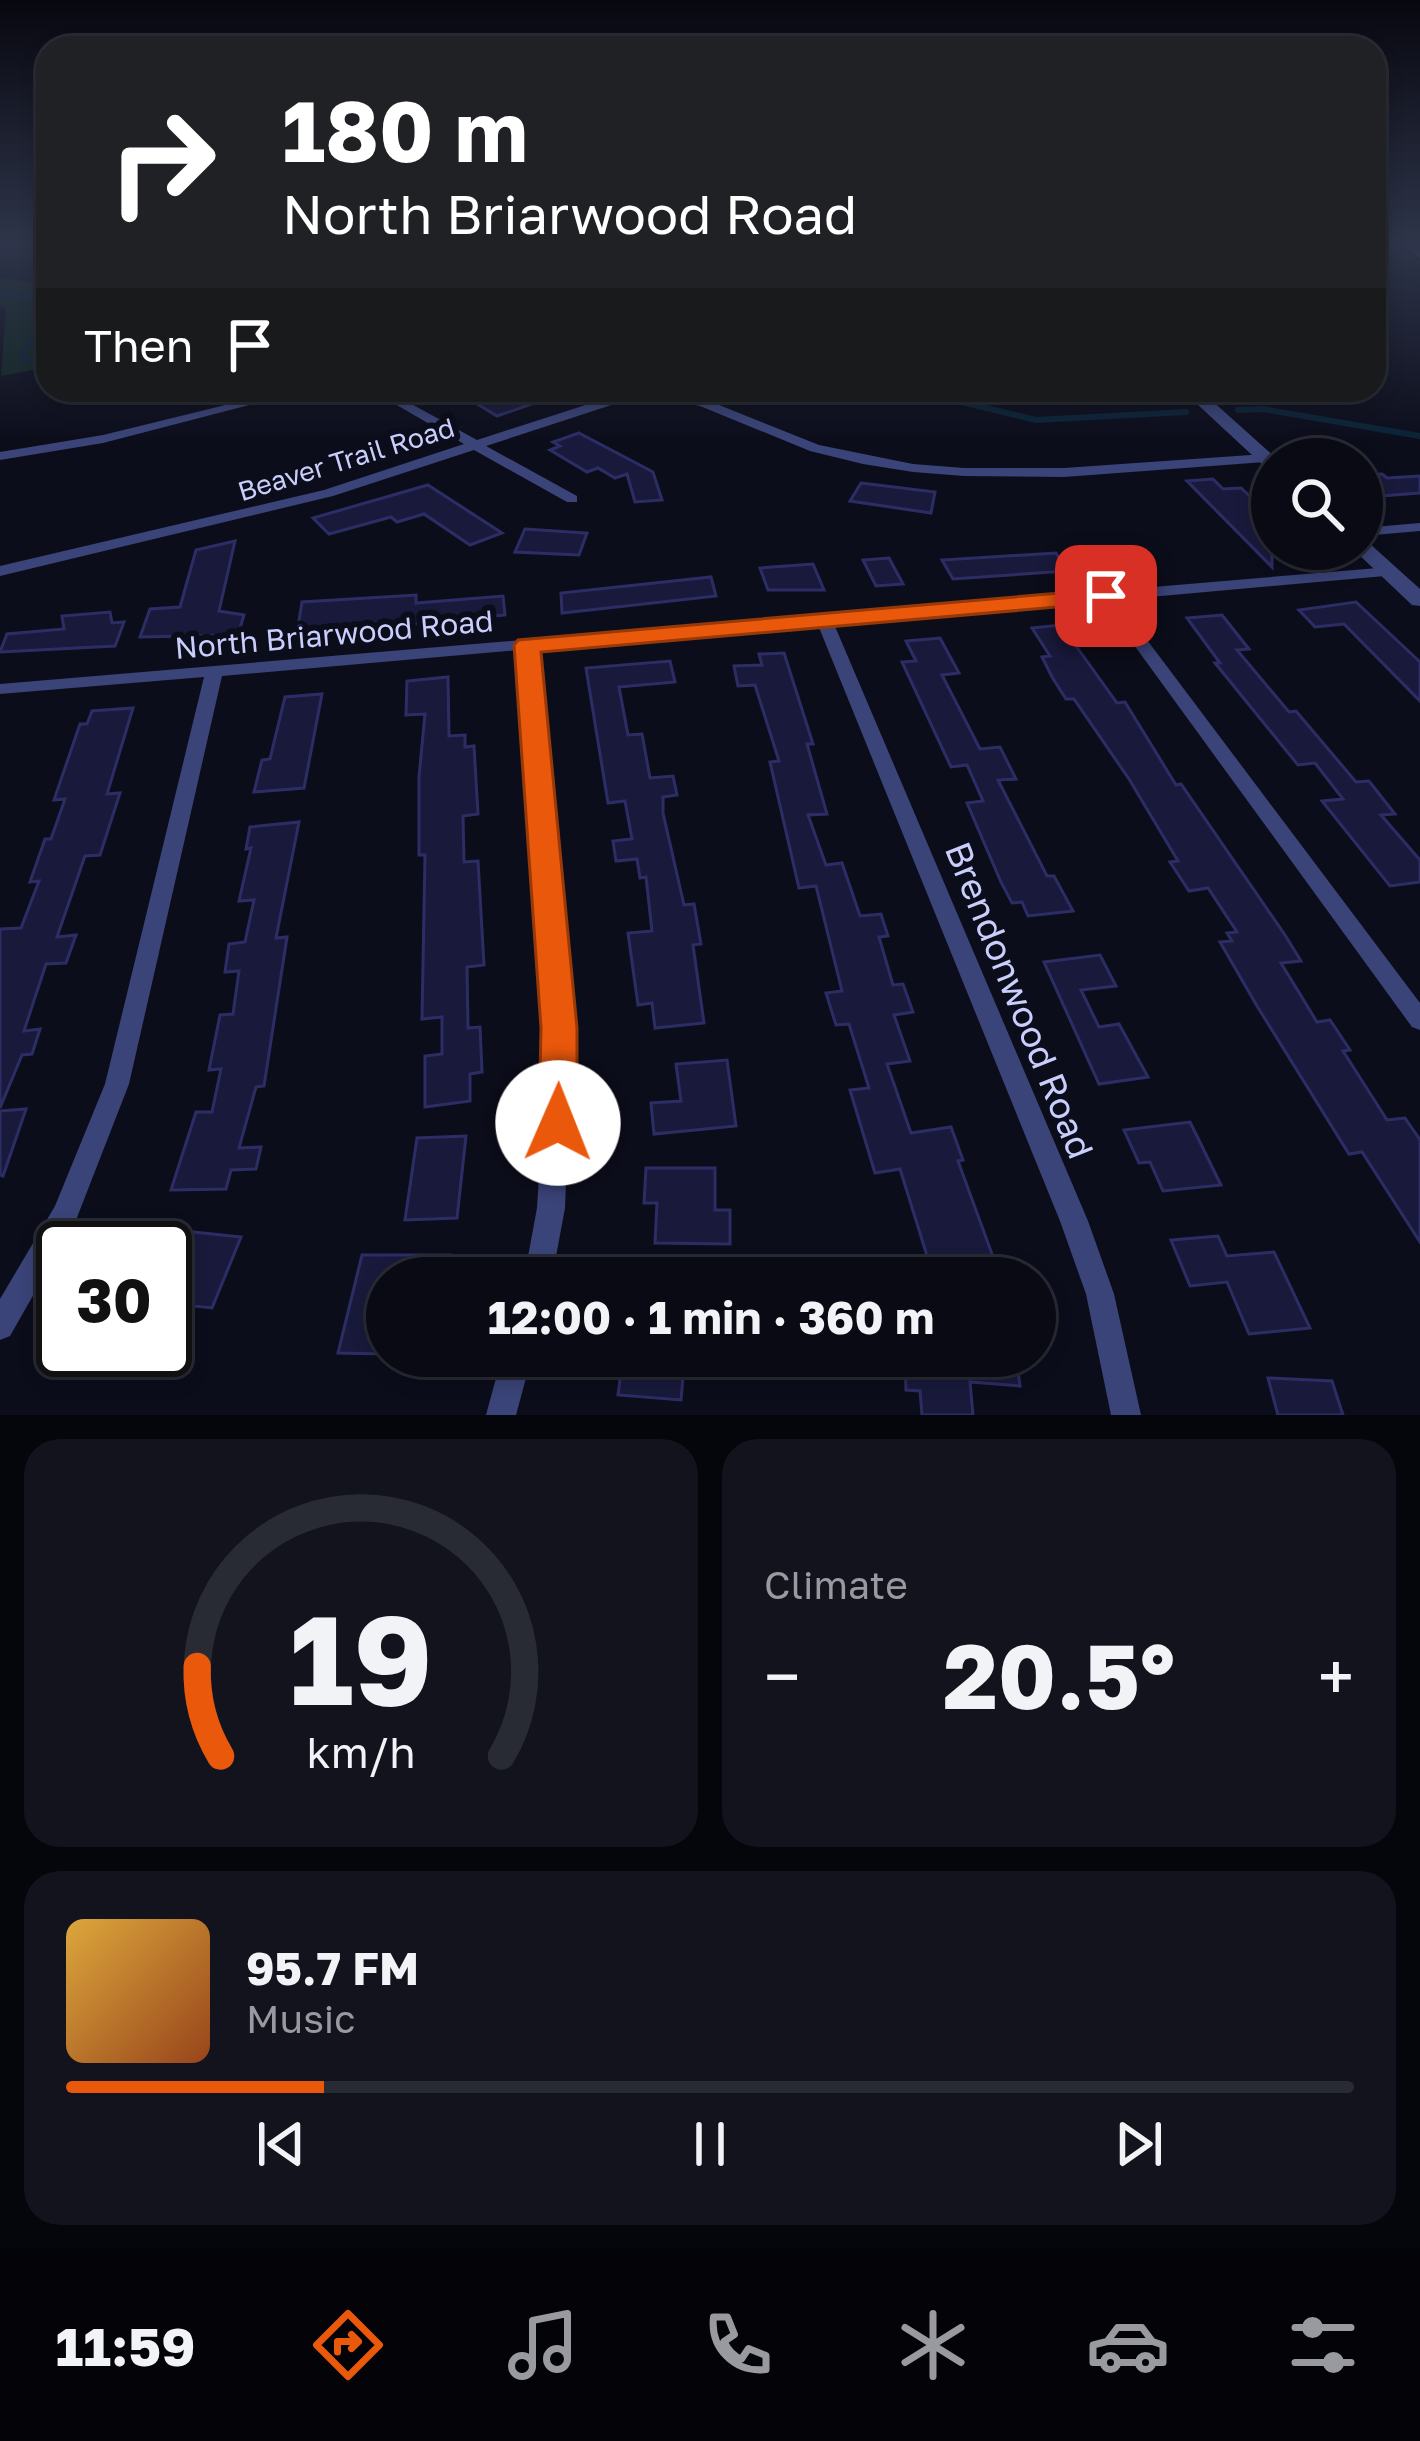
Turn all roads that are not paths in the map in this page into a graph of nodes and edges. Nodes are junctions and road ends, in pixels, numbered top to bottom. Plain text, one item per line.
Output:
1 (253, 402) edge
2 (398, 402) edge
3 (602, 402) edge
4 (701, 402) edge
5 (1203, 402) edge
6 (473, 445) junction
7 (1251, 445) edge
8 (0, 456) edge
9 (1251, 462) edge
10 (572, 499) dead end
11 (1420, 527) edge
12 (1383, 530) edge
13 (1383, 566) edge
14 (0, 571) edge
15 (1390, 572) junction
16 (1106, 596) junction
17 (1420, 600) edge
18 (824, 620) junction
19 (527, 645) junction
20 (214, 671) junction
21 (0, 689) edge
22 (1420, 1021) edge
23 (542, 1257) edge
24 (0, 1326) edge
25 (511, 1377) edge
26 (501, 1415) edge
27 (1126, 1415) edge

1 - 8 street
2 - 6 street
3 - 6 street, Beaver Trail Road
4 - 9 street, Beaver Trail Road
5 - 7 street
6 - 10 street
6 - 14 street, Beaver Trail Road
11 - 12 street
13 - 15 street
15 - 16 street, North Briarwood Road
15 - 17 street
16 - 18 street, North Briarwood Road
16 - 22 street
18 - 19 street, North Briarwood Road
18 - 27 street, Brendonwood Road
19 - 20 street, North Briarwood Road
19 - 23 street
20 - 21 street, North Briarwood Road
20 - 24 street
25 - 26 street

